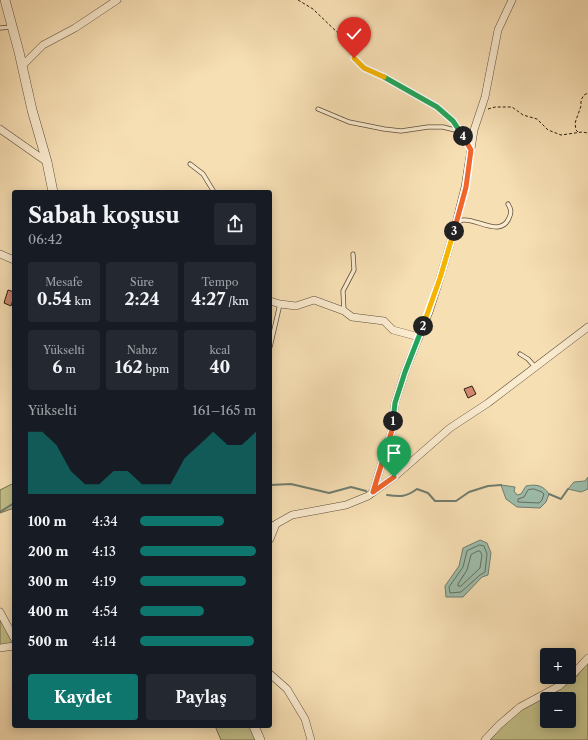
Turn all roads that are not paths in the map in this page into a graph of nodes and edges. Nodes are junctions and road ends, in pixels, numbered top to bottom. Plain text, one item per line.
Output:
1 (5, 0) edge
2 (116, 0) edge
3 (512, 0) edge
4 (12, 26) junction
5 (0, 28) edge
6 (22, 66) junction
7 (364, 68) road end
8 (318, 109) dead end
9 (0, 129) edge
10 (459, 131) junction
11 (471, 150) junction
12 (46, 162) junction
13 (190, 164) dead end
14 (53, 190) edge
15 (213, 190) edge
16 (508, 204) dead end
17 (456, 223) junction
18 (0, 254) edge
19 (353, 254) dead end
20 (12, 259) edge
21 (272, 302) edge
22 (280, 304) junction
23 (344, 311) junction
24 (588, 327) edge
25 (420, 337) junction
26 (272, 338) edge
27 (520, 354) dead end
28 (536, 367) junction
29 (373, 492) junction
30 (273, 524) edge
31 (0, 612) edge
32 (12, 634) edge
33 (12, 646) edge
34 (0, 648) edge
35 (588, 658) edge
36 (272, 676) edge
37 (255, 728) edge
38 (260, 740) edge
39 (311, 740) edge
40 (485, 740) edge

1 - 4 street
2 - 6 street
3 - 11 street
4 - 5 lane
4 - 6 street
6 - 12 street
7 - 10 lane
8 - 10 lane
9 - 12 street
10 - 11 lane
11 - 17 street
12 - 14 street
13 - 15 lane
16 - 17 lane
17 - 25 street
18 - 20 street
19 - 23 lane
21 - 22 street
22 - 23 street
22 - 26 lane
23 - 25 street
24 - 28 street
25 - 29 street
27 - 28 lane
28 - 29 street
29 - 30 street
31 - 32 street
33 - 34 street
35 - 40 street
36 - 39 street
37 - 38 street

